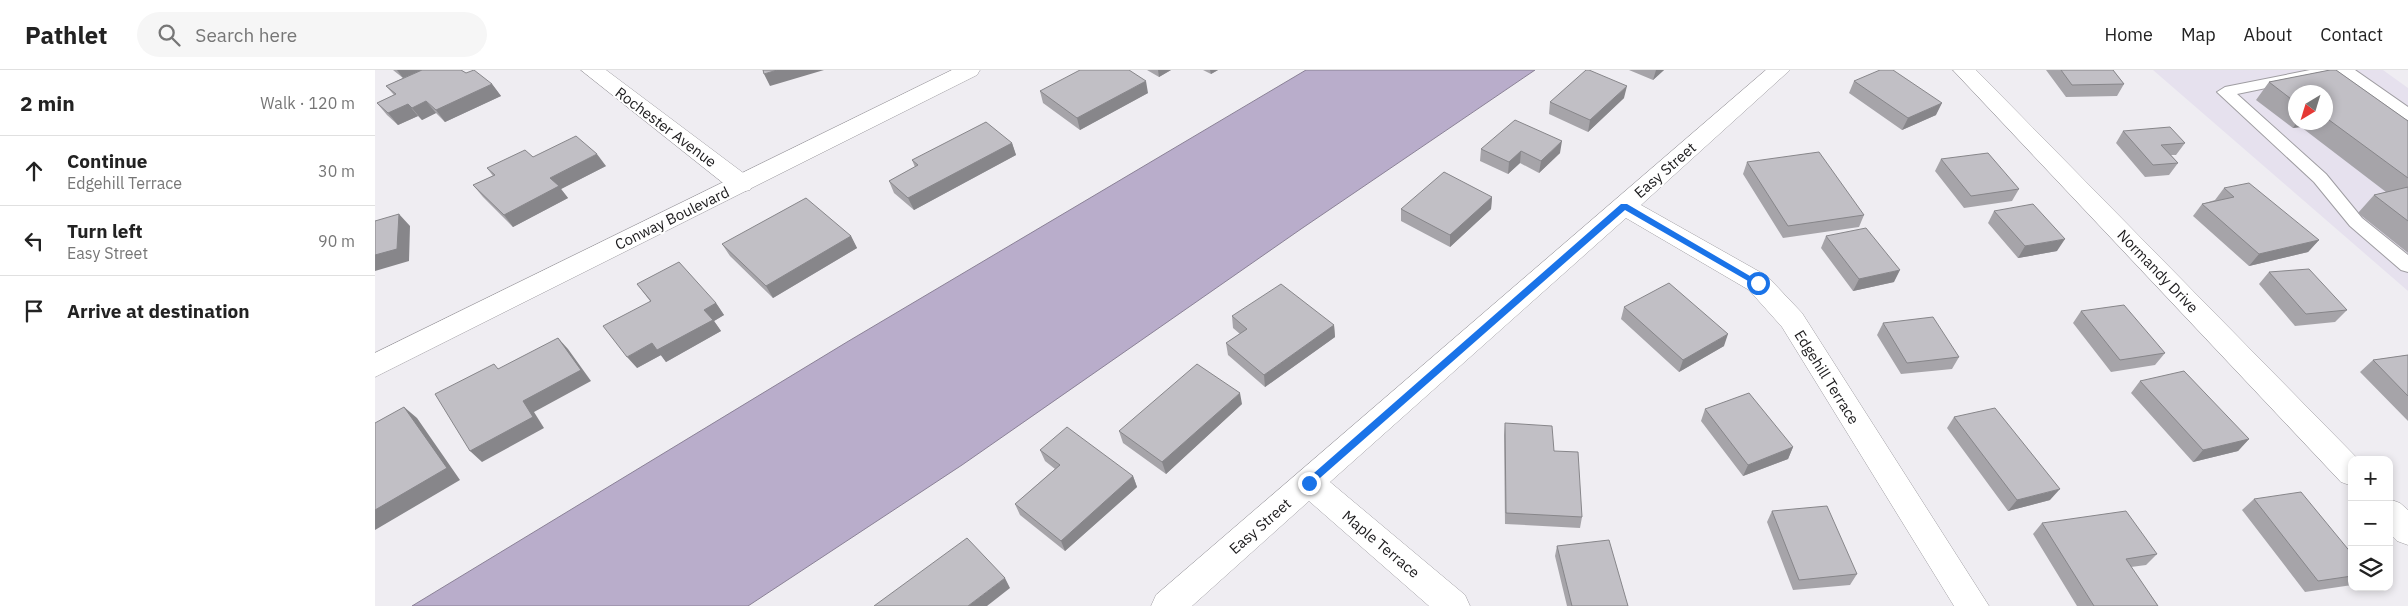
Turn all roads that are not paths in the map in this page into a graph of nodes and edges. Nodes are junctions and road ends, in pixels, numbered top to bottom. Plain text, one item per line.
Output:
1 (591, 70) edge
2 (969, 70) edge
3 (1779, 70) edge
4 (1964, 70) edge
5 (2334, 70) edge
6 (2345, 70) edge
7 (2408, 115) edge
8 (741, 184) junction
9 (1624, 206) junction
10 (2408, 265) edge
11 (375, 366) edge
12 (2348, 469) edge
13 (1309, 483) junction
14 (2393, 516) edge
15 (2408, 531) edge
16 (1168, 606) edge
17 (1453, 606) edge
18 (1972, 606) edge

1 - 8 street, Rochester Avenue
2 - 8 street, Conway Boulevard
3 - 9 street, Easy Street
4 - 12 street, Normandy Drive
5 - 10 lane
6 - 7 lane
8 - 11 street, Conway Boulevard
9 - 13 street, Easy Street
9 - 18 street, Edgehill Terrace
13 - 16 street, Easy Street
13 - 17 street, Maple Terrace
14 - 15 street

